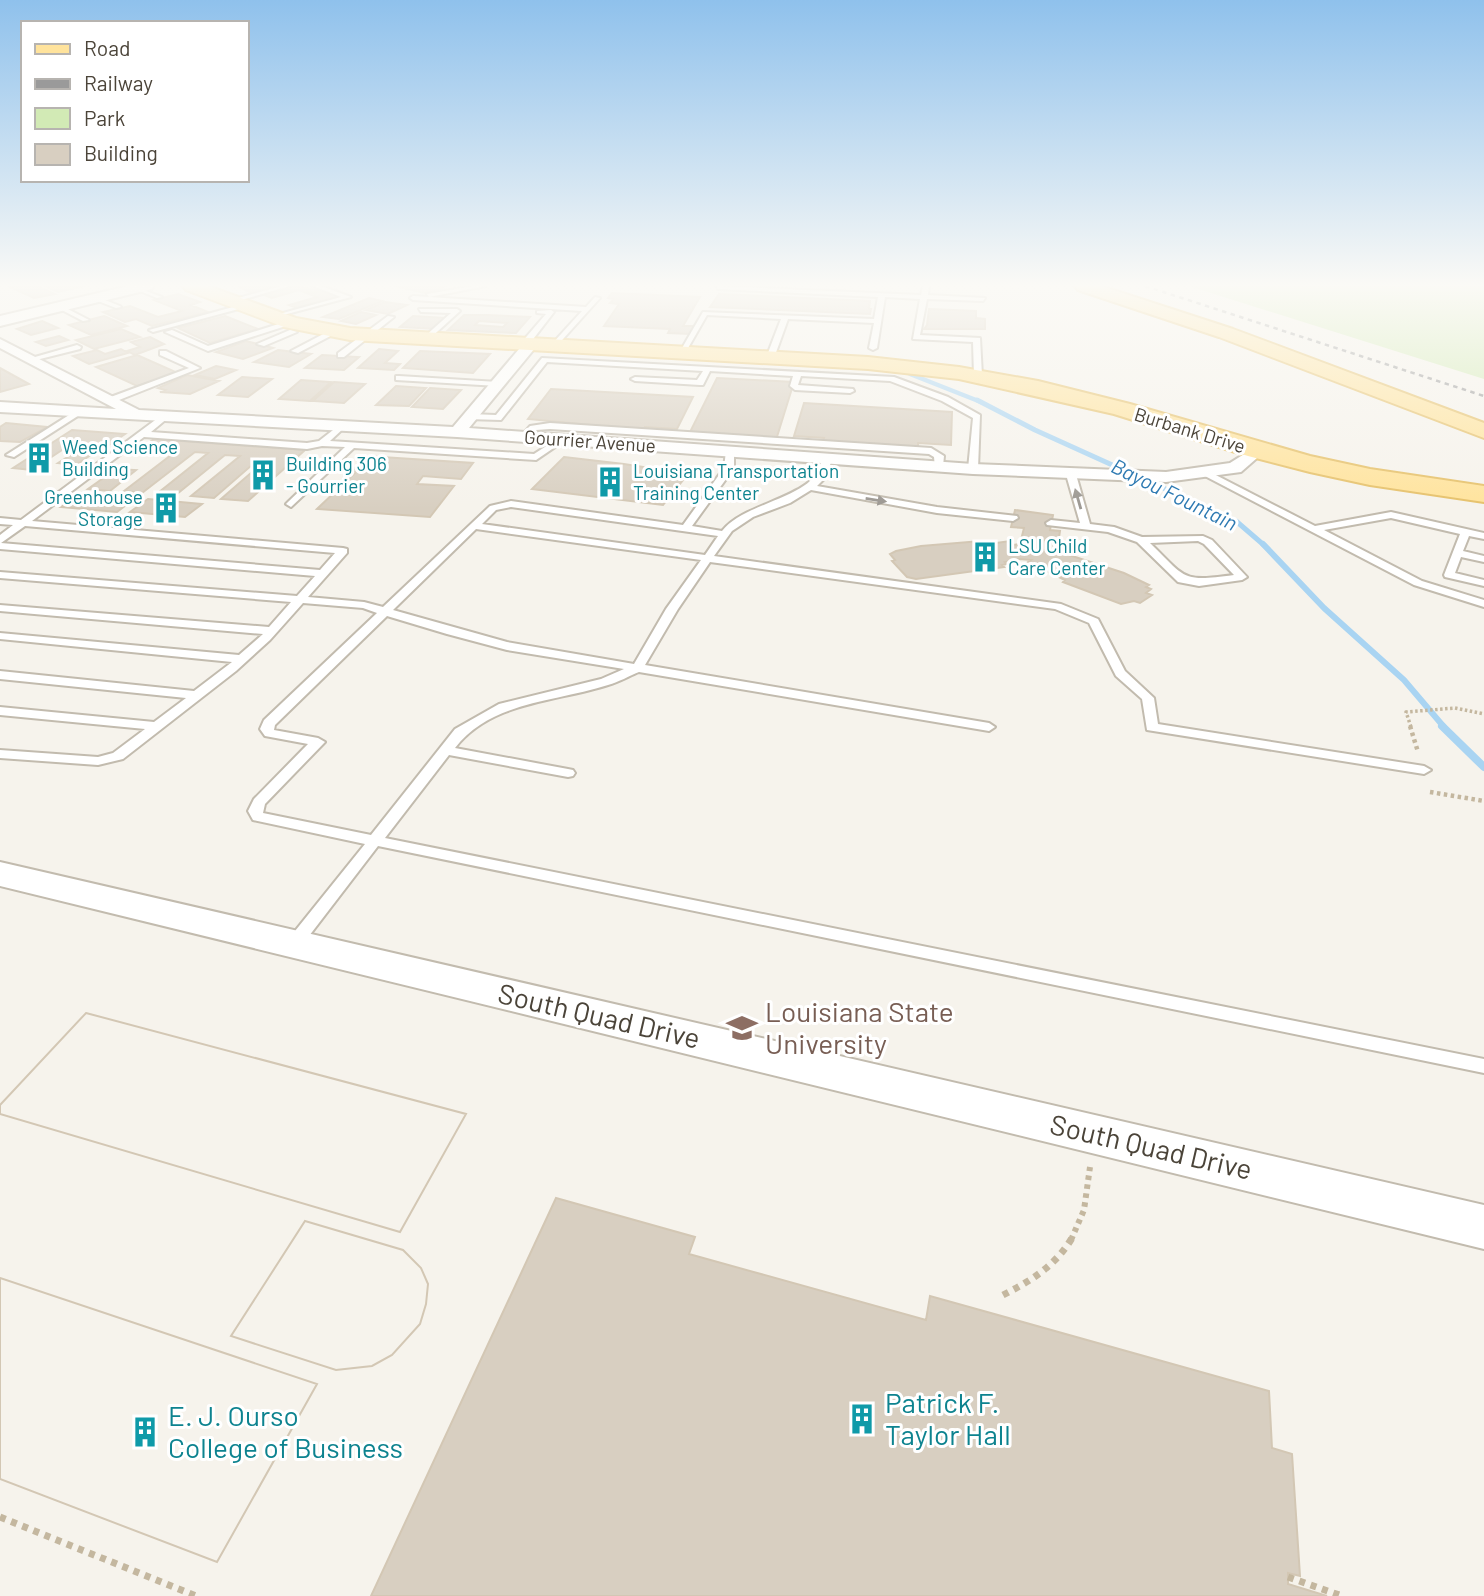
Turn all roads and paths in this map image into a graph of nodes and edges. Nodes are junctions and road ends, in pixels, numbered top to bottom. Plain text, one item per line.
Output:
1 (35, 360) edge
2 (179, 360) edge
3 (524, 360) edge
4 (529, 360) edge
5 (631, 360) edge
6 (818, 360) edge
7 (978, 360) edge
8 (1298, 360) edge
9 (1309, 360) edge
10 (708, 368) junction
11 (798, 373) junction
12 (978, 376) junction
13 (399, 378) dead end
14 (635, 379) dead end
15 (498, 384) junction
16 (850, 391) dead end
17 (111, 400) junction
18 (0, 407) edge
19 (80, 412) junction
20 (141, 416) junction
21 (165, 417) junction
22 (470, 417) junction
23 (1484, 418) edge
24 (342, 426) junction
25 (1484, 431) edge
26 (457, 432) junction
27 (143, 434) junction
28 (524, 437) junction
29 (547, 438) junction
30 (673, 441) junction
31 (322, 443) junction
32 (351, 446) junction
33 (777, 448) junction
34 (1257, 451) junction
35 (730, 452) junction
36 (11, 455) dead end
37 (828, 458) junction
38 (938, 466) junction
39 (973, 469) junction
40 (1077, 472) junction
41 (1206, 474) junction
42 (809, 487) junction
43 (1484, 494) edge
44 (291, 504) dead end
45 (1013, 518) dead end
46 (0, 522) edge
47 (23, 523) junction
48 (1051, 523) dead end
49 (473, 526) junction
50 (1086, 527) junction
51 (686, 528) junction
52 (1313, 529) junction
53 (1466, 532) junction
54 (725, 534) junction
55 (1484, 536) edge
56 (0, 540) edge
57 (1141, 540) junction
58 (0, 546) edge
59 (1457, 553) junction
60 (708, 557) junction
61 (1484, 559) edge
62 (324, 574) junction
63 (0, 575) edge
64 (1484, 583) edge
65 (302, 600) junction
66 (1484, 604) edge
67 (0, 608) edge
68 (385, 611) junction
69 (272, 631) junction
70 (0, 636) edge
71 (242, 659) junction
72 (637, 668) junction
73 (0, 675) edge
74 (198, 695) junction
75 (0, 711) edge
76 (1484, 714) edge
77 (158, 726) junction
78 (989, 727) dead end
79 (445, 750) junction
80 (0, 754) edge
81 (1424, 770) joint
82 (568, 773) dead end
83 (1430, 792) dead end
84 (1484, 801) edge
85 (374, 840) junction
86 (0, 874) edge
87 (293, 945) junction
88 (1484, 1066) edge
89 (1090, 1167) dead end
90 (1484, 1227) edge
91 (1003, 1295) dead end
92 (0, 1517) edge
93 (1288, 1577) dead end
94 (196, 1596) edge
95 (1342, 1596) edge

1 - 17 street
2 - 17 lane
3 - 15 street
4 - 22 lane
5 - 10 lane
6 - 12 main road, Burbank Drive
7 - 12 lane
8 - 25 main road
9 - 23 main road
10 - 11 lane
10 - 14 lane
11 - 16 lane
11 - 39 lane
12 - 34 main road, Burbank Drive
13 - 15 lane
15 - 22 street
17 - 20 street
18 - 19 street, Gourrier Avenue
19 - 20 street, Gourrier Avenue
19 - 36 lane
20 - 21 street, Gourrier Avenue
21 - 24 street, Gourrier Avenue
21 - 27 lane
22 - 26 street
24 - 26 street, Gourrier Avenue
24 - 31 lane
26 - 28 street, Gourrier Avenue
27 - 31 lane
27 - 47 lane
28 - 29 street, Gourrier Avenue
28 - 30 lane
29 - 30 street, Gourrier Avenue
29 - 32 lane
30 - 33 lane
30 - 35 street, Gourrier Avenue
31 - 32 lane
32 - 44 lane
33 - 35 street, Gourrier Avenue
33 - 37 street, Gourrier Avenue
33 - 38 lane
34 - 41 street, Gourrier Avenue
34 - 43 main road, Burbank Drive
35 - 51 lane
37 - 38 street, Gourrier Avenue
37 - 42 lane
38 - 39 street, Gourrier Avenue
39 - 40 street, Gourrier Avenue
40 - 41 street, Gourrier Avenue
50 -> 40 lane
41 - 52 lane
42 -> 45 lane
42 - 54 lane
46 - 47 lane
47 - 56 lane
47 - 62 lane
48 - 50 lane
49 - 51 lane
49 - 60 lane
49 - 68 lane
50 - 57 lane
51 - 54 lane
52 - 53 lane
52 - 66 lane
53 - 55 lane
53 - 59 lane
54 - 60 lane
57 - 57 lane
58 - 62 lane
59 - 61 lane
59 - 64 lane
60 - 72 lane
60 - 81 lane
62 - 65 lane
63 - 65 lane
65 - 68 lane
65 - 69 lane
67 - 69 lane
68 - 72 lane
68 - 85 lane
69 - 71 lane
70 - 71 lane
71 - 74 lane
72 - 78 lane
72 - 79 lane
73 - 74 lane
74 - 77 lane
75 - 77 lane
76 - 81 path
77 - 80 lane
79 - 82 lane
79 - 85 lane
83 - 84 path
85 - 87 lane
85 - 88 lane
86 - 87 street, South Quad Drive
87 - 90 street, South Quad Drive
89 - 91 path
92 - 94 path
93 - 95 path

